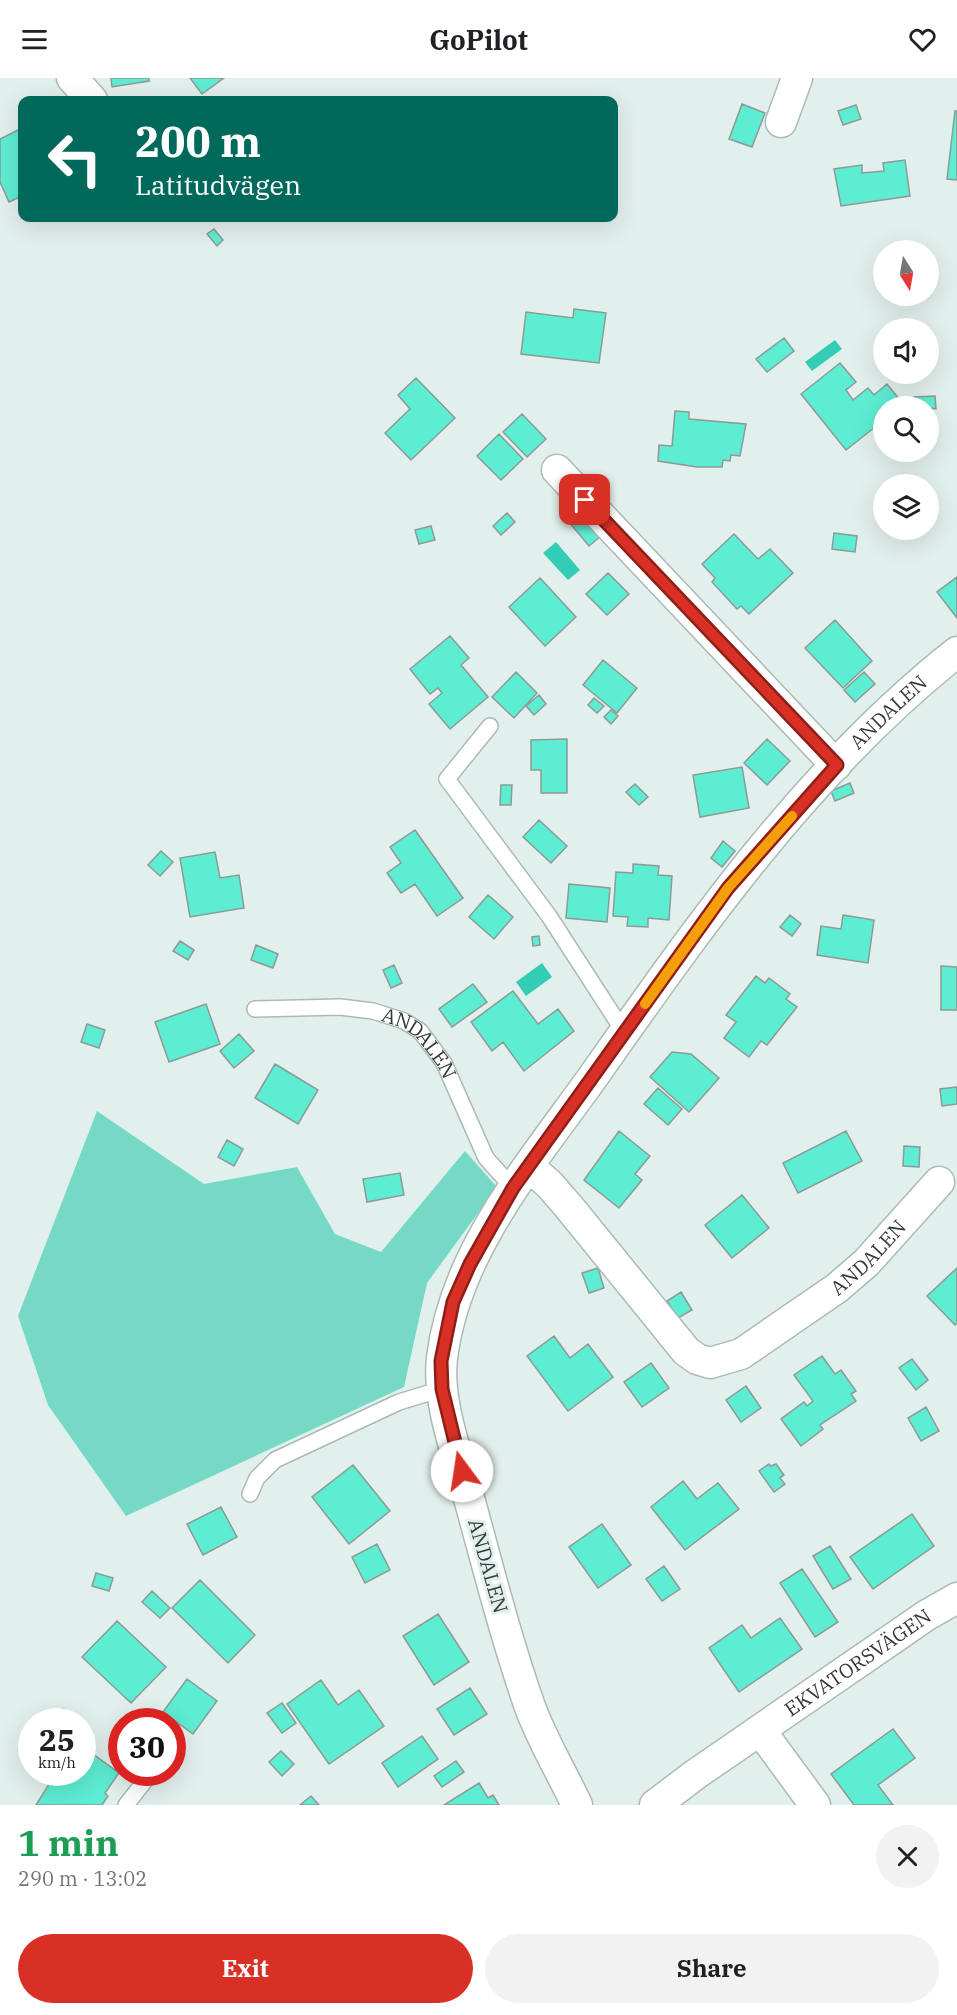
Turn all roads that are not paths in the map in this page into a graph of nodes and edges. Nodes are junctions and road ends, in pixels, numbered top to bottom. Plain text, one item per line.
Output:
1 (72, 78) edge
2 (796, 78) edge
3 (88, 96) edge
4 (781, 122) dead end
5 (557, 471) dead end
6 (957, 652) edge
7 (490, 726) dead end
8 (837, 765) junction
9 (255, 1009) dead end
10 (624, 1032) junction
11 (521, 1177) junction
12 (939, 1182) dead end
13 (442, 1389) junction
14 (250, 1494) dead end
15 (957, 1598) edge
16 (760, 1730) junction
17 (141, 1786) edge
18 (126, 1805) edge
19 (577, 1805) edge
20 (655, 1805) edge
21 (815, 1805) edge

1 - 3 street
2 - 4 street
5 - 8 street
6 - 8 street, ANDALEN
7 - 10 lane
8 - 10 street, ANDALEN
9 - 11 lane, ANDALEN
10 - 11 street, ANDALEN
11 - 12 street, ANDALEN
11 - 13 street, ANDALEN
13 - 14 lane
13 - 19 street, ANDALEN
15 - 16 street, EKVATORSVÄGEN
16 - 20 street, EKVATORSVÄGEN
16 - 21 street
17 - 18 lane

